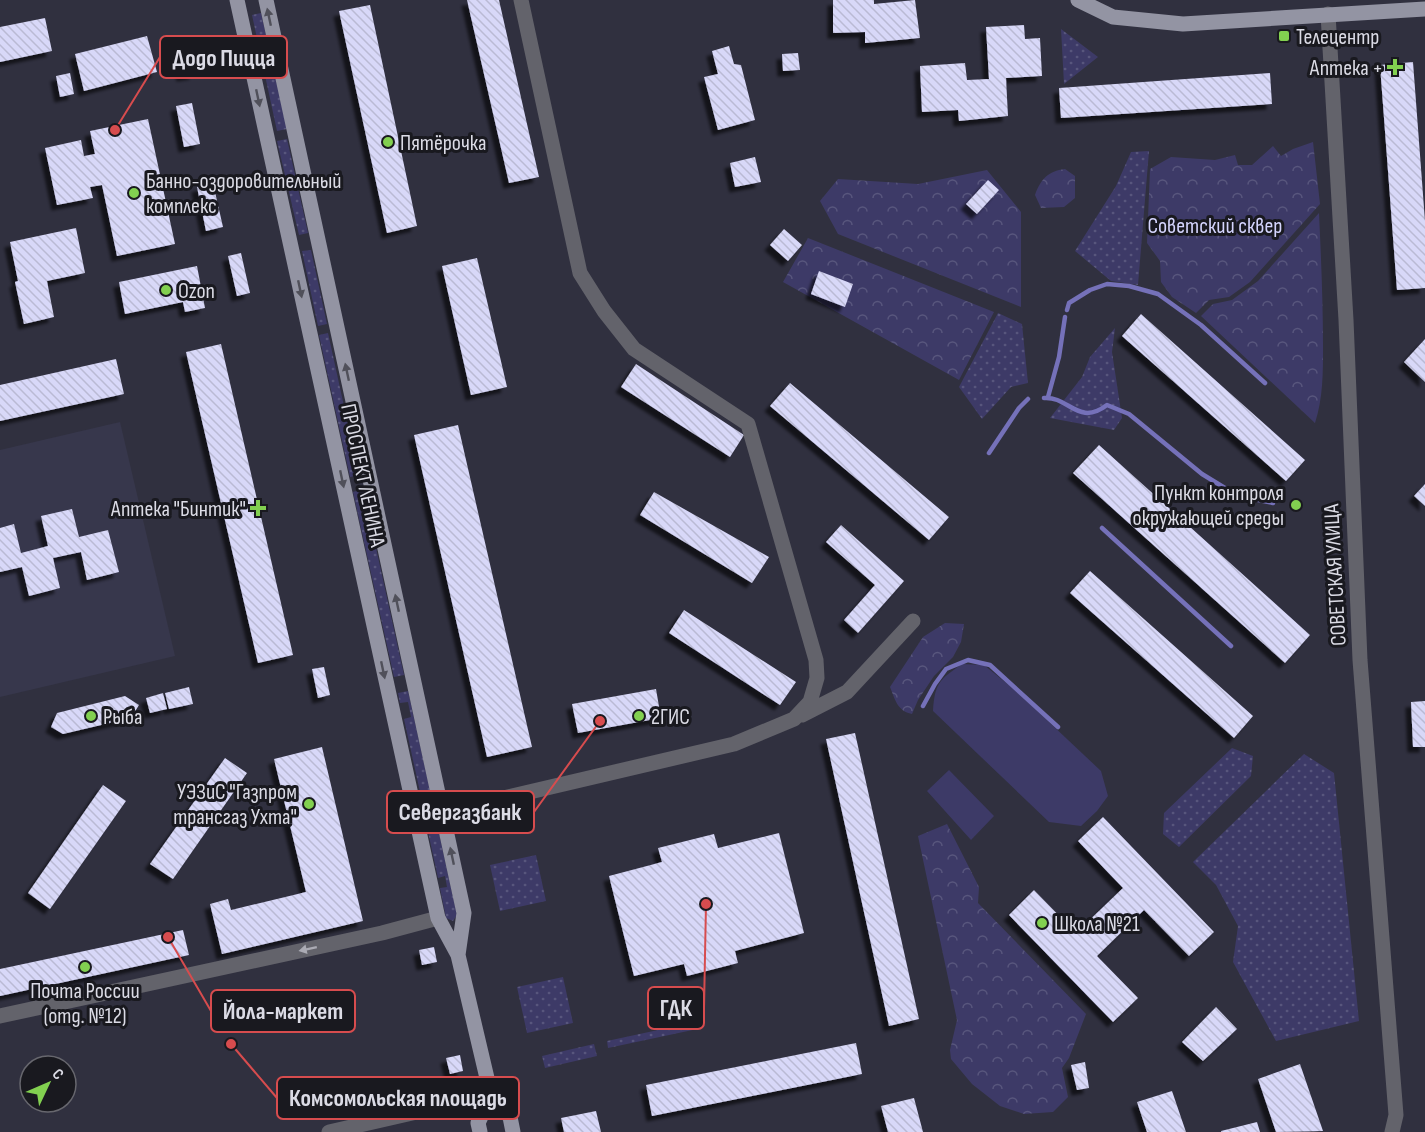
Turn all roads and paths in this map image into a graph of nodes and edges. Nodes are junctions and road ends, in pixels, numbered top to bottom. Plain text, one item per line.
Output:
1 (237, 0) edge
2 (266, 0) edge
3 (521, 0) edge
4 (1078, 0) edge
5 (1425, 9) edge
6 (1328, 14) junction
7 (913, 621) dead end
8 (794, 719) junction
9 (443, 815) junction
10 (438, 918) junction
11 (458, 955) junction
12 (0, 1016) edge
13 (491, 1095) junction
14 (329, 1132) edge
15 (480, 1132) edge
16 (513, 1132) edge
17 (1392, 1132) edge

1 -> 10 main road, ПРОСПЕКТ ЛЕНИНА
9 -> 2 main road, ПРОСПЕКТ ЛЕНИНА
3 - 8 street
4 - 6 main road
5 - 6 main road
6 - 17 street, СОВЕТСКАЯ УЛИЦА
7 - 8 street
8 - 9 street
11 -> 9 main road, ПРОСПЕКТ ЛЕНИНА
10 - 11 main road, ПРОСПЕКТ ЛЕНИНА
10 -> 12 street
11 - 13 main road, ПРОСПЕКТ ЛЕНИНА
13 - 14 street
13 - 15 main road
13 - 16 main road, ПРОСПЕКТ ЛЕНИНА

